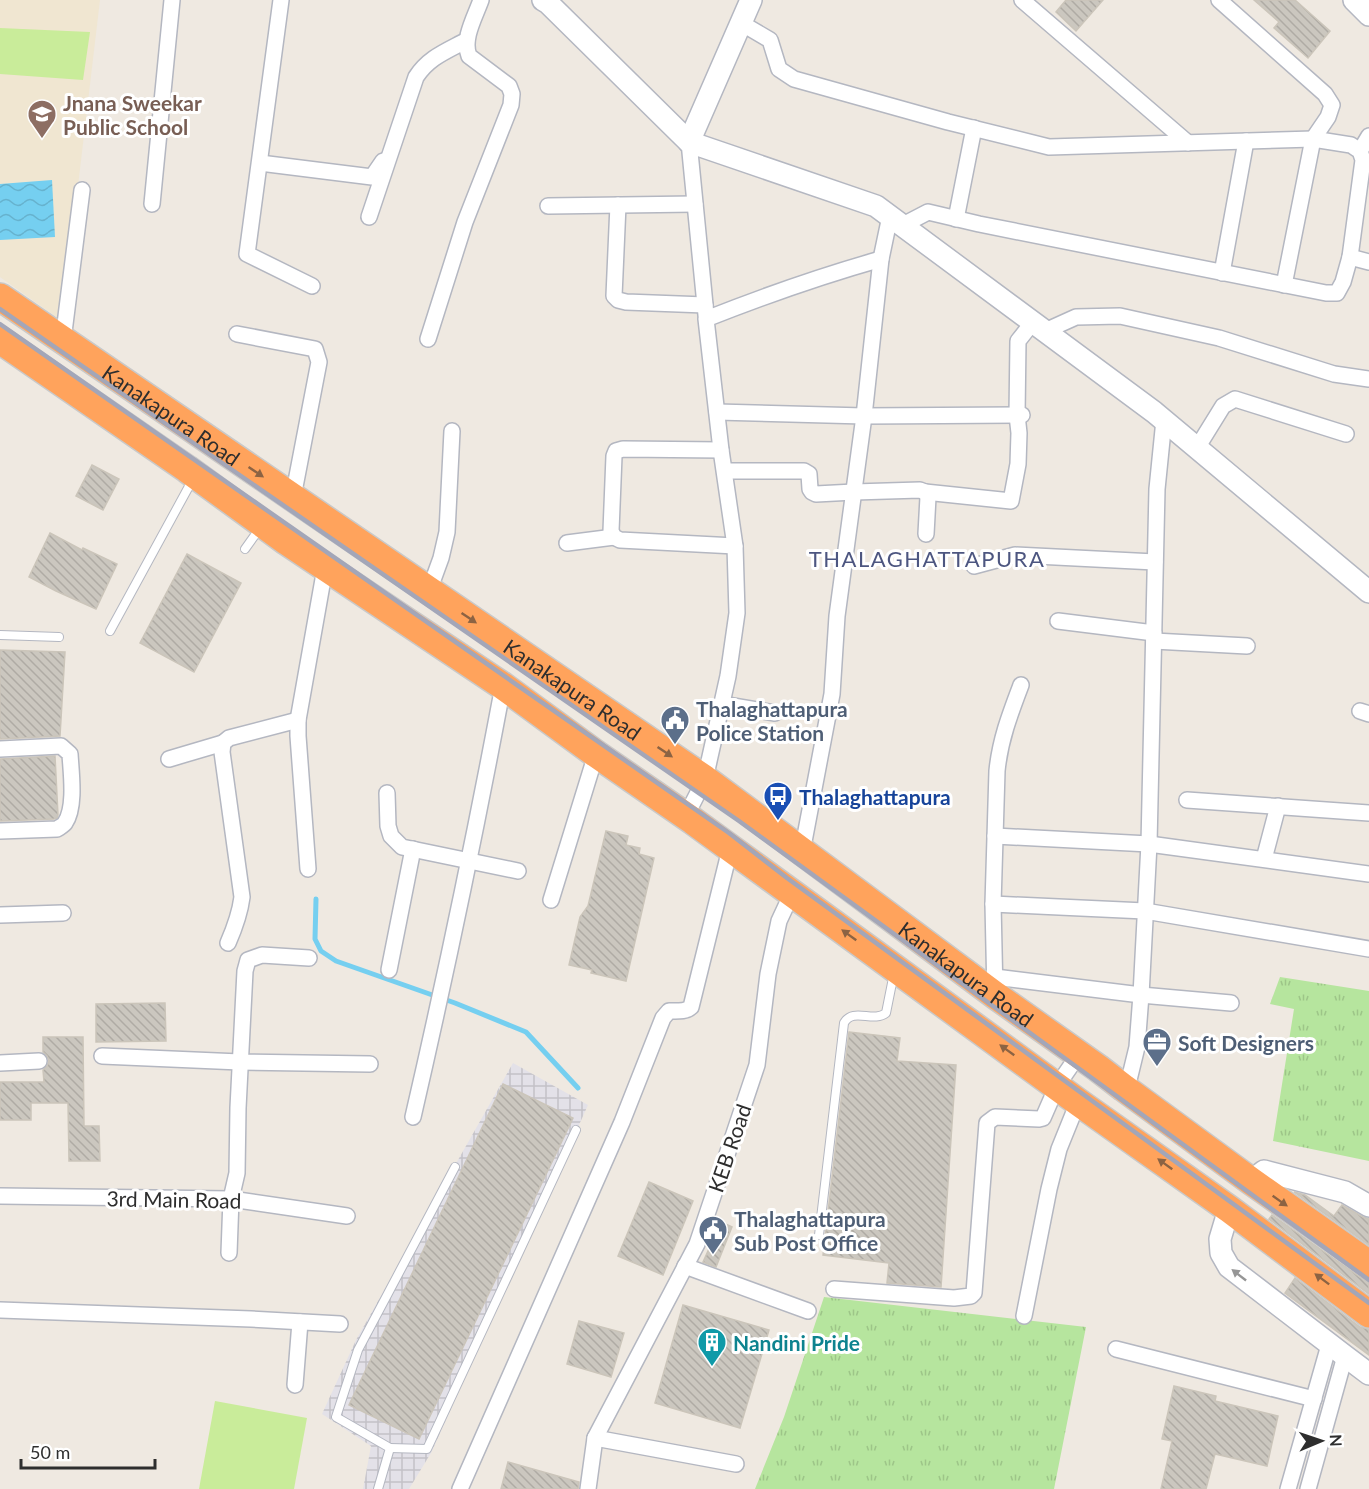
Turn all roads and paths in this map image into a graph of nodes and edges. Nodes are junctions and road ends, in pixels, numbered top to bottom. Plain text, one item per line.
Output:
1 (172, 0) edge
2 (281, 0) edge
3 (480, 0) edge
4 (543, 0) edge
5 (751, 0) edge
6 (1022, 0) edge
7 (1219, 0) edge
8 (1354, 0) edge
9 (1369, 15) edge
10 (741, 23) junction
11 (467, 40) junction
12 (974, 128) junction
13 (1369, 136) edge
14 (1313, 139) junction
15 (1246, 141) junction
16 (689, 142) junction
17 (1188, 143) junction
18 (391, 150) junction
19 (1360, 151) junction
20 (260, 163) junction
21 (82, 190) dead end
22 (152, 204) dead end
23 (695, 204) junction
24 (618, 205) junction
25 (548, 206) dead end
26 (369, 217) dead end
27 (956, 219) junction
28 (897, 221) junction
29 (1350, 257) junction
30 (881, 259) junction
31 (1369, 262) edge
32 (1222, 273) junction
33 (1284, 285) junction
34 (312, 286) dead end
35 (0, 297) edge
36 (705, 312) junction
37 (1039, 327) junction
38 (237, 334) dead end
39 (428, 339) dead end
40 (0, 340) edge
41 (63, 340) junction
42 (1369, 379) edge
43 (717, 412) junction
44 (1020, 415) junction
45 (864, 416) junction
46 (1164, 420) junction
47 (452, 431) dead end
48 (1346, 434) dead end
49 (1197, 448) junction
50 (722, 450) junction
51 (725, 471) junction
52 (196, 476) junction
53 (854, 492) junction
54 (925, 492) junction
55 (293, 497) junction
56 (262, 524) junction
57 (926, 534) dead end
58 (614, 537) junction
59 (567, 543) dead end
60 (735, 546) junction
61 (245, 549) dead end
62 (1155, 562) junction
63 (974, 566) dead end
64 (325, 568) junction
65 (429, 591) junction
66 (1369, 592) edge
67 (1058, 621) dead end
68 (110, 631) dead end
69 (0, 635) edge
70 (59, 637) dead end
71 (1154, 637) junction
72 (1246, 646) dead end
73 (1021, 685) dead end
74 (503, 686) junction
75 (722, 704) junction
76 (775, 713) dead end
77 (298, 720) junction
78 (223, 743) junction
79 (0, 749) edge
80 (596, 754) junction
81 (169, 759) dead end
82 (705, 780) junction
83 (387, 794) dead end
84 (1187, 800) dead end
85 (1278, 806) junction
86 (1369, 813) edge
87 (686, 816) junction
88 (0, 831) edge
89 (995, 836) junction
90 (1149, 844) junction
91 (413, 849) junction
92 (730, 849) junction
93 (802, 852) junction
94 (1264, 859) junction
95 (469, 860) junction
96 (308, 869) dead end
97 (518, 871) dead end
98 (1369, 874) edge
99 (792, 893) junction
100 (550, 900) dead end
101 (993, 904) junction
102 (1145, 911) junction
103 (63, 913) dead end
104 (0, 915) edge
105 (228, 943) dead end
106 (1369, 949) edge
107 (309, 958) dead end
108 (896, 969) junction
109 (389, 970) dead end
110 (995, 986) junction
111 (1141, 995) junction
112 (1232, 1003) dead end
113 (1079, 1054) junction
114 (102, 1056) dead end
115 (39, 1061) dead end
116 (240, 1062) junction
117 (0, 1064) edge
118 (370, 1064) dead end
119 (1124, 1088) junction
120 (1067, 1094) junction
121 (413, 1117) dead end
122 (576, 1130) dead end
123 (455, 1167) dead end
124 (1251, 1181) junction
125 (0, 1196) edge
126 (231, 1199) junction
127 (1369, 1206) edge
128 (1228, 1209) junction
129 (347, 1216) dead end
130 (819, 1235) dead end
131 (229, 1253) dead end
132 (1369, 1264) edge
133 (685, 1266) junction
134 (834, 1289) dead end
135 (0, 1310) edge
136 (808, 1311) dead end
137 (1369, 1314) edge
138 (1024, 1316) dead end
139 (300, 1322) junction
140 (340, 1324) dead end
141 (1116, 1349) dead end
142 (1337, 1351) junction
143 (1369, 1374) edge
144 (295, 1385) dead end
145 (1314, 1399) junction
146 (594, 1438) junction
147 (390, 1448) junction
148 (735, 1464) dead end
149 (378, 1489) edge
150 (460, 1489) edge
151 (588, 1489) edge
152 (1288, 1489) edge
153 (1308, 1489) edge

1 - 22 street
2 - 20 street
3 - 11 street
4 - 16 street
5 - 10 street
6 - 17 street
7 - 14 street
8 - 9 street
10 - 12 street
10 - 16 street
11 - 18 street
11 - 39 street
12 - 17 street
12 - 27 street
13 - 19 street
14 - 15 street
14 - 19 street
14 - 33 street
15 - 17 street
15 - 32 street
16 - 23 street
16 - 28 street
18 - 20 street
18 - 26 street
19 - 29 street
20 - 34 street
21 - 41 street
23 - 24 street
23 - 36 street
24 - 25 street
24 - 36 street
27 - 28 street
27 - 32 street
28 - 30 street
28 - 37 street
29 - 31 street
29 - 33 street
30 - 36 street
30 - 45 street
32 - 33 street
35 - 41 highway, Kanakapura Road
36 - 43 street
37 - 42 street
37 - 44 street
37 - 46 street
38 - 55 street
40 - 52 highway, Kanakapura Road
41 -> 55 highway, Kanakapura Road
43 - 45 street
43 - 50 street
44 - 45 street
44 - 54 street
45 - 53 street
46 - 49 street
46 - 62 street
47 - 65 street
48 - 49 street
49 - 66 street
50 - 51 street
50 - 58 street
51 - 53 street
51 - 60 street
52 - 56 highway, Kanakapura Road
52 - 68 lane
53 - 54 street
53 - 93 street
54 - 57 street
55 - 65 highway, Kanakapura Road
56 - 61 lane
56 - 64 highway, Kanakapura Road
58 - 59 street
58 - 60 street
60 - 75 street
62 - 63 street
62 - 71 street
64 - 74 highway, Kanakapura Road
64 - 77 street
65 -> 82 highway, Kanakapura Road
67 - 71 street
69 - 70 lane
71 - 72 street
71 - 90 street
73 - 89 street
74 - 80 highway, Kanakapura Road
74 - 95 street
75 - 76 street
75 - 82 street
77 - 78 street
77 - 96 street
78 - 81 street
78 - 105 street
79 - 88 street
80 - 87 highway, Kanakapura Road
80 - 100 street
82 - 87 street
82 - 93 highway, Kanakapura Road
83 - 91 street
84 - 85 street
85 - 86 street
85 - 94 street
87 - 92 highway, Kanakapura Road
89 - 90 street
89 - 101 street
90 - 94 street
90 - 102 street
91 - 95 street
91 - 109 street
92 - 99 highway, Kanakapura Road
92 - 150 street
93 - 110 highway, Kanakapura Road
94 - 98 street
95 - 97 street
95 - 121 street
108 -> 99 highway, Kanakapura Road
99 - 133 street, KEB Road
101 - 102 street
101 - 110 street
102 - 106 street
102 - 111 street
103 - 104 street
107 - 116 street
120 -> 108 highway, Kanakapura Road
108 - 130 lane
110 - 111 street
110 - 113 highway, Kanakapura Road
111 - 112 street
111 - 119 street
113 - 119 highway, Kanakapura Road
113 - 120 street
114 - 116 street
115 - 117 street
116 - 118 street
116 - 126 street
119 - 124 highway, Kanakapura Road
128 -> 120 highway, Kanakapura Road
120 - 134 street
120 - 138 street
122 - 147 lane
123 - 147 lane
124 - 127 street
124 -> 132 highway, Kanakapura Road
125 - 126 street, 3rd Main Road
126 - 129 street, 3rd Main Road
126 - 131 street
137 -> 128 highway, Kanakapura Road
142 -> 128 street
133 - 136 street
133 - 146 street, KEB Road
135 - 139 street
139 - 140 street
139 - 144 street
141 - 145 street
142 - 143 street
142 - 145 street
142 - 153 street
145 - 152 street
146 - 148 street
146 - 151 street, KEB Road
147 - 149 lane

